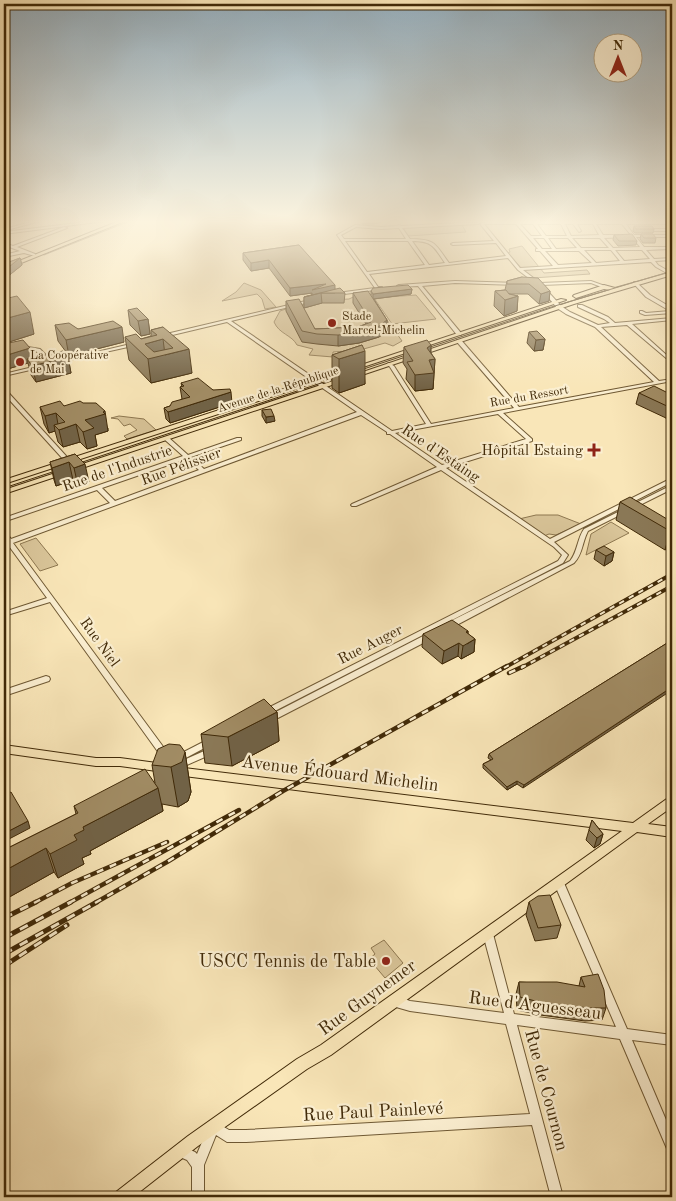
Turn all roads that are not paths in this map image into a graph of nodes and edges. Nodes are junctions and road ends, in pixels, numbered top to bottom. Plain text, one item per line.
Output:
1 (369, 277) edge
2 (530, 277) edge
3 (656, 277) edge
4 (635, 283) junction
5 (418, 284) junction
6 (523, 284) edge
7 (532, 284) edge
8 (540, 285) junction
9 (377, 288) junction
10 (606, 289) junction
11 (332, 296) edge
12 (314, 299) edge
13 (557, 305) junction
14 (580, 306) dead end
15 (672, 311) edge
16 (642, 312) dead end
17 (672, 319) edge
18 (228, 321) junction
19 (628, 323) junction
20 (613, 324) junction
21 (597, 326) junction
22 (459, 334) junction
23 (160, 337) edge
24 (146, 341) edge
25 (459, 341) junction
26 (4, 344) edge
27 (672, 362) edge
28 (52, 364) junction
29 (389, 364) junction
30 (4, 375) edge
31 (672, 380) edge
32 (658, 383) junction
33 (319, 384) junction
34 (642, 386) junction
35 (4, 391) edge
36 (655, 393) edge
37 (518, 408) junction
38 (500, 412) junction
39 (360, 413) junction
40 (429, 425) junction
41 (389, 433) junction
42 (166, 438) junction
43 (240, 439) dead end
44 (187, 457) junction
45 (63, 461) junction
46 (441, 468) junction
47 (203, 471) junction
48 (672, 480) edge
49 (4, 482) edge
50 (672, 487) edge
51 (98, 488) junction
52 (4, 492) edge
53 (114, 504) junction
54 (354, 505) dead end
55 (4, 520) edge
56 (4, 534) edge
57 (10, 542) junction
58 (549, 542) junction
59 (52, 599) junction
60 (4, 614) edge
61 (46, 679) dead end
62 (4, 693) edge
63 (4, 734) edge
64 (218, 742) edge
65 (4, 748) edge
66 (167, 769) junction
67 (157, 777) edge
68 (672, 801) edge
69 (636, 828) junction
70 (672, 832) edge
71 (559, 883) junction
72 (488, 934) junction
73 (396, 999) junction
74 (511, 1020) junction
75 (623, 1033) junction
76 (672, 1040) edge
77 (537, 1119) junction
78 (214, 1127) junction
79 (672, 1147) edge
80 (179, 1151) junction
81 (198, 1165) junction
82 (121, 1197) edge
83 (198, 1197) edge
84 (557, 1197) edge

1 - 9 street
2 - 8 street
3 - 4 main road, Avenue de la République
4 - 10 main road, Avenue de la République
4 - 15 street
5 - 6 street
5 - 9 street
5 - 22 street
7 - 8 street
8 - 10 street
8 - 13 street
9 - 11 street
10 - 13 main road, Avenue de la République
12 - 18 street
13 - 21 street
13 - 22 main road, Avenue de la République
13 - 25 main road, Avenue de la République
14 - 20 street
15 - 16 street
17 - 19 street
18 - 23 street
18 - 33 street, Rue d'Estaing
19 - 20 street
19 - 27 street
20 - 21 street
21 - 32 street
22 - 33 main road, Avenue de la République
24 - 28 street
25 - 29 main road, Avenue de la République
25 - 37 street
26 - 28 street
28 - 30 street
29 - 33 main road, Avenue de la République
29 - 40 street
31 - 32 street, Rue du Ressort
32 - 34 street, Rue du Ressort
33 - 39 street, Rue d'Estaing
33 - 42 main road, Avenue de la République
33 - 45 main road, Avenue de la République
34 - 36 street
34 - 37 street, Rue du Ressort
35 - 45 street
37 - 38 street, Rue du Ressort
38 - 40 street, Rue du Ressort
38 - 46 street
39 - 41 street, Rue d'Estaing
39 - 47 street, Rue Pélissier
40 - 41 street, Rue du Ressort
41 - 46 street, Rue d'Estaing
42 - 44 street
42 - 52 main road, Avenue de la République
43 - 44 street, Rue de l'Industrie
44 - 47 street
44 - 51 street, Rue de l'Industrie
45 - 49 main road, Avenue de la République
46 - 54 street
46 - 58 street, Rue d'Estaing
47 - 53 street, Rue Pélissier
48 - 58 street
50 - 58 street, Rue Auger
51 - 53 street
51 - 55 street, Rue de l'Industrie
53 - 57 street, Rue Pélissier
56 - 57 street, Rue Niel
57 - 59 street, Rue Niel
59 - 60 street
59 - 66 street, Rue Niel
61 - 62 street
63 - 65 street
64 - 66 street
65 - 66 main road, Avenue Édouard Michelin
66 - 67 street
66 - 69 main road, Avenue Édouard Michelin
68 - 69 main road, Rue Guynemer
69 - 70 main road, Avenue Édouard Michelin
69 - 71 main road, Rue Guynemer
71 - 72 main road, Rue Guynemer
71 - 75 street
72 - 73 main road, Rue Guynemer
72 - 74 street, Rue de Cournon
73 - 74 street, Rue d'Aguesseau
73 - 78 main road, Rue Guynemer
74 - 75 street, Rue d'Aguesseau
74 - 77 street, Rue de Cournon
75 - 76 street, Rue d'Aguesseau
75 - 79 street
77 - 78 street, Rue Paul Painlevé
77 - 84 street, Rue de Cournon
78 - 80 main road, Rue Guynemer
78 - 81 street
80 - 81 street
80 - 82 main road, Rue Guynemer
81 - 83 street

